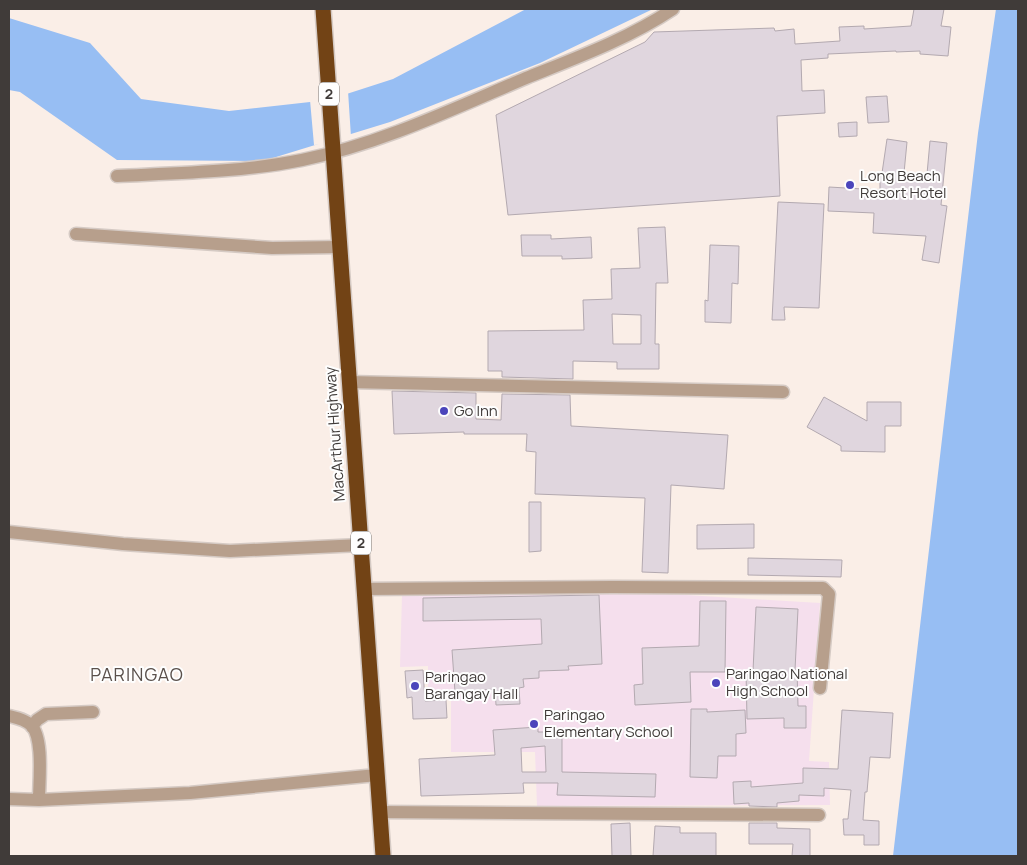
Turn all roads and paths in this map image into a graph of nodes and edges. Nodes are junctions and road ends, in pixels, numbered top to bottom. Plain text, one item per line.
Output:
1 (323, 9) edge
2 (673, 9) edge
3 (334, 148) junction
4 (117, 176) dead end
5 (76, 234) dead end
6 (339, 247) junction
7 (349, 382) junction
8 (783, 392) dead end
9 (9, 532) edge
10 (361, 544) junction
11 (364, 589) junction
12 (820, 688) dead end
13 (93, 712) dead end
14 (9, 716) edge
15 (32, 727) junction
16 (376, 775) junction
17 (9, 800) edge
18 (39, 800) junction
19 (380, 812) junction
20 (819, 815) dead end
21 (382, 856) edge

1 - 3 highway, MacArthur Highway / 2
2 - 3 street
3 - 4 street
3 - 6 highway, MacArthur Highway / 2
5 - 6 street
6 - 7 highway, MacArthur Highway / 2
7 - 8 street
7 - 10 highway, MacArthur Highway / 2
9 - 10 street
10 - 11 highway, MacArthur Highway / 2
11 - 12 street
11 - 16 highway, MacArthur Highway / 2
13 - 15 street
14 - 15 street
15 - 18 street
16 - 18 street
16 - 19 highway, MacArthur Highway / 2
17 - 18 street
19 - 20 street
19 - 21 highway, MacArthur Highway / 2

